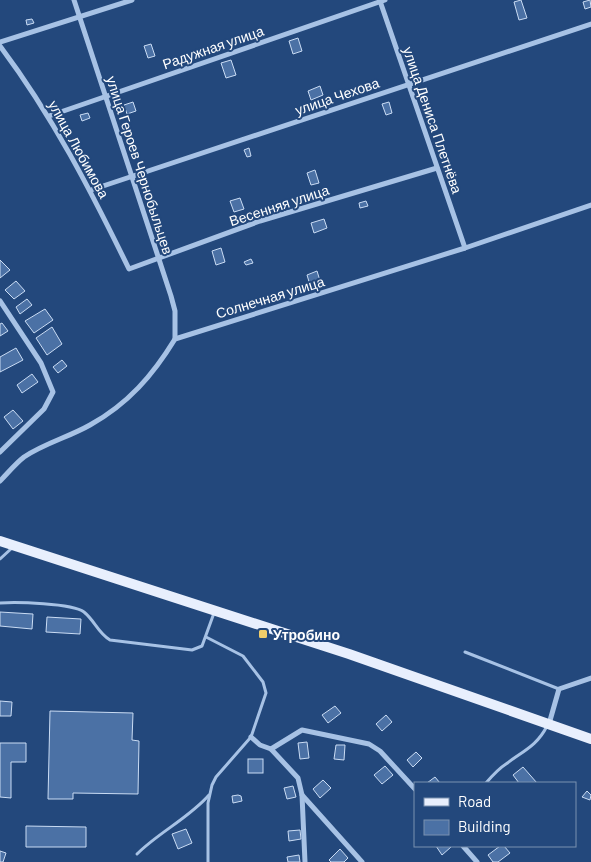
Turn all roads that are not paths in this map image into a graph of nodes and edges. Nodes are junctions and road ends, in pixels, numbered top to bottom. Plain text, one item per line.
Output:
1 (74, 0) edge
2 (132, 0) edge
3 (381, 1) edge
4 (80, 18) junction
5 (591, 24) edge
6 (0, 44) edge
7 (408, 84) junction
8 (105, 97) junction
9 (48, 116) junction
10 (437, 168) junction
11 (131, 178) junction
12 (91, 190) junction
13 (591, 205) edge
14 (465, 248) junction
15 (159, 258) junction
16 (129, 269) joint
17 (0, 301) edge
18 (175, 339) junction
19 (0, 452) edge
20 (0, 481) edge
21 (0, 541) edge
22 (15, 546) junction
23 (0, 559) edge
24 (0, 603) edge
25 (215, 610) junction
26 (206, 637) junction
27 (465, 652) dead end
28 (591, 678) edge
29 (559, 688) junction
30 (549, 724) junction
31 (251, 737) junction
32 (591, 739) edge
33 (271, 749) junction
34 (487, 782) edge
35 (414, 788) edge
36 (209, 794) junction
37 (302, 795) junction
38 (465, 847) edge
39 (137, 854) dead end
40 (208, 862) edge
41 (306, 862) edge
42 (362, 862) edge
43 (476, 862) edge

1 - 4 street, улица Героев Чернобыльцев
2 - 4 street
3 - 7 street, улица Дениса Плетнёва
3 - 8 street, Радужная улица
4 - 6 street
4 - 8 street, улица Героев Чернобыльцев
5 - 7 street, улица Чехова
6 - 9 street, улица Любимова
7 - 10 street, улица Дениса Плетнёва
7 - 11 street, улица Чехова
8 - 9 street, Радужная улица
8 - 11 street, улица Героев Чернобыльцев
9 - 12 street, улица Любимова
10 - 14 street, улица Дениса Плетнёва
10 - 15 street, Весенняя улица
11 - 12 street, улица Чехова
11 - 15 street, улица Героев Чернобыльцев
12 - 16 street, улица Любимова
13 - 14 street, Солнечная улица
14 - 18 street, Солнечная улица
15 - 16 street, Весенняя улица
15 - 18 street, улица Героев Чернобыльцев
17 - 19 street
18 - 20 street
21 - 22 main road
22 - 23 lane
22 - 25 main road
24 - 26 lane
25 - 26 lane
25 - 30 main road
26 - 31 lane
27 - 29 lane
28 - 29 street
29 - 30 street
30 - 32 main road
30 - 34 lane
31 - 33 street
31 - 36 lane
33 - 35 street
33 - 37 street
36 - 39 lane
36 - 40 lane
37 - 41 street
37 - 42 street
38 - 43 street

